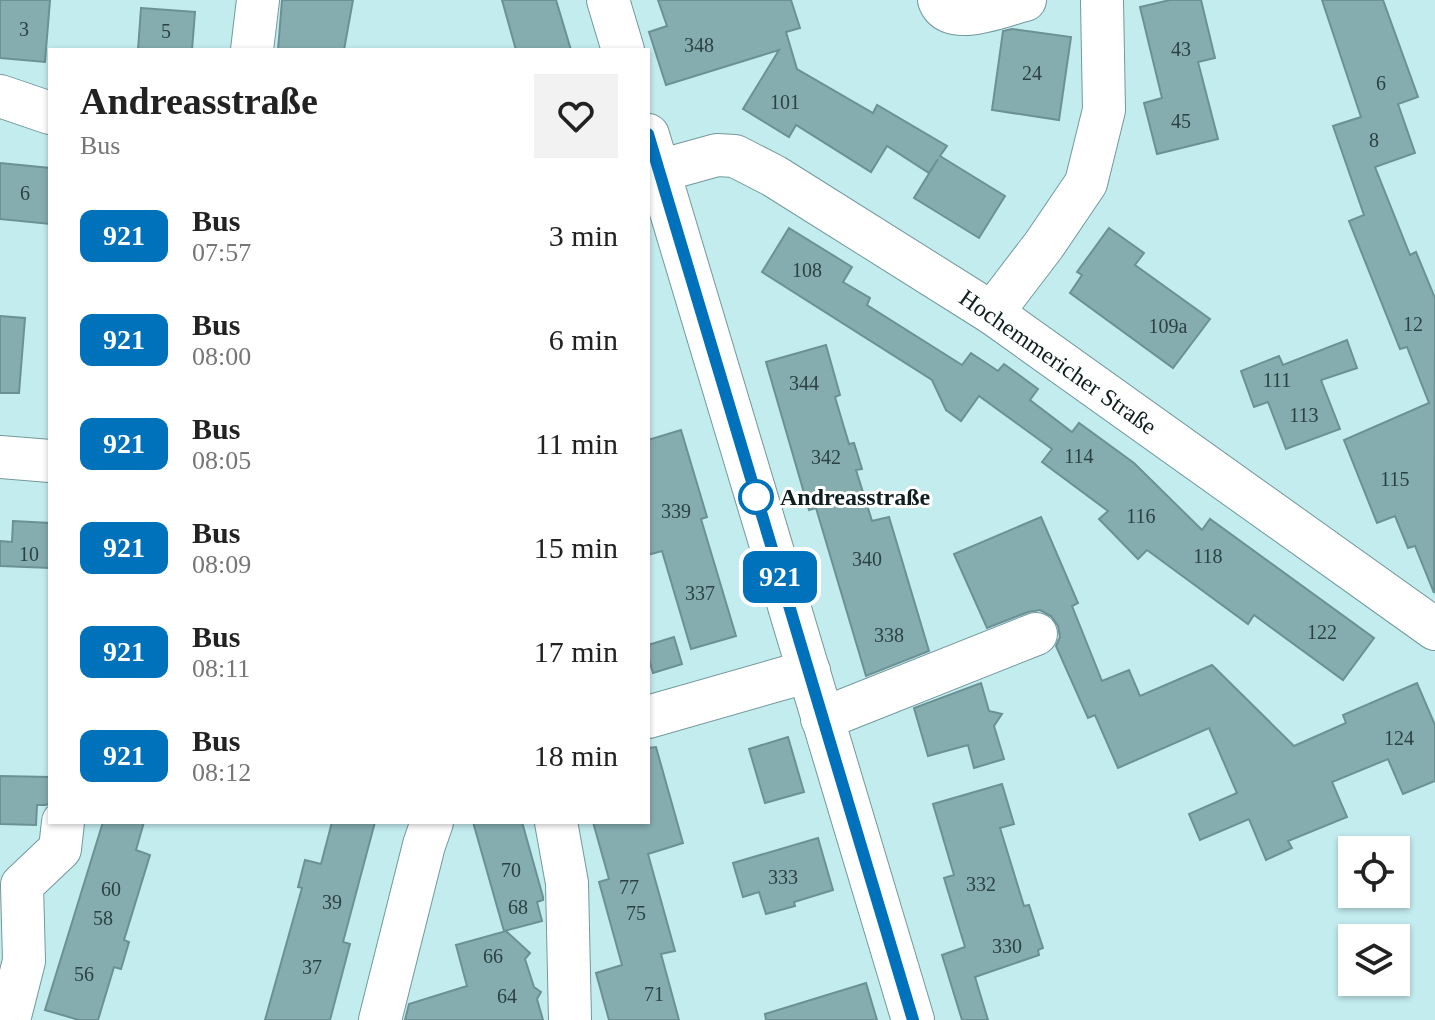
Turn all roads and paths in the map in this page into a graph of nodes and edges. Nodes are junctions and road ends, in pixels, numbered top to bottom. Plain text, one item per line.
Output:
1 (258, 0) edge
2 (608, 0) edge
3 (939, 0) edge
4 (1025, 0) edge
5 (1102, 0) edge
6 (252, 48) edge
7 (622, 48) edge
8 (0, 96) edge
9 (48, 112) edge
10 (653, 153) edge
11 (992, 313) junction
12 (0, 457) edge
13 (48, 461) edge
14 (1435, 629) edge
15 (1036, 634) dead end
16 (809, 671) junction
17 (650, 716) edge
18 (822, 719) junction
19 (63, 824) edge
20 (431, 824) edge
21 (556, 824) edge
22 (9, 1020) edge
23 (380, 1020) edge
24 (570, 1020) edge
25 (913, 1020) edge

1 - 6 street
2 - 7 street
3 - 4 street
5 - 11 street
8 - 9 street
10 - 11 street, Hochemmericher Straße
10 - 16 street
11 - 14 street, Hochemmericher Straße
12 - 13 street
15 - 18 street
16 - 17 street
16 - 18 street
18 - 25 street
19 - 22 street
20 - 23 street
21 - 24 street

